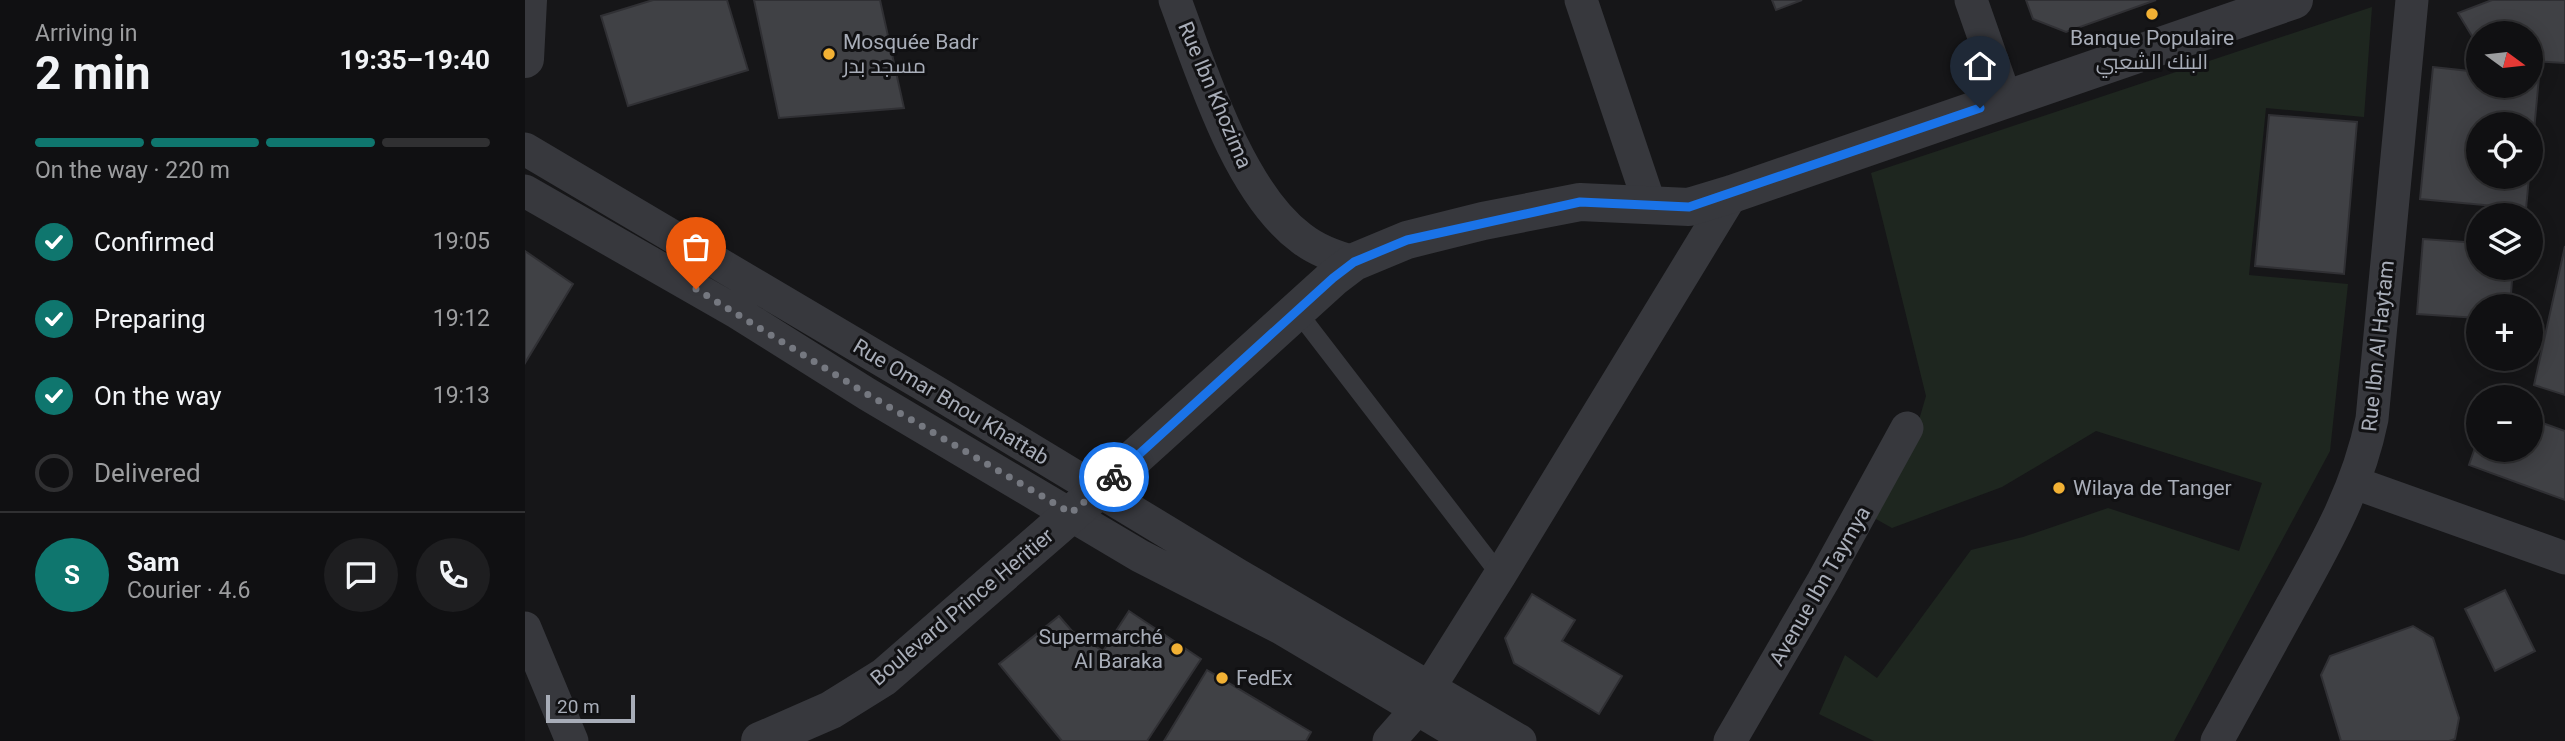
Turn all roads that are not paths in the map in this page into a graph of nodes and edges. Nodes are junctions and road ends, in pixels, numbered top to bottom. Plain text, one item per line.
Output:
1 (528, 0) edge
2 (1175, 0) edge
3 (1581, 0) edge
4 (1971, 0) edge
5 (2294, 0) edge
6 (2412, 0) edge
7 (525, 59) edge
8 (2006, 100) junction
9 (525, 149) edge
10 (525, 191) edge
11 (1732, 194) junction
12 (1650, 205) junction
13 (1354, 262) junction
14 (1297, 311) junction
15 (1907, 428) dead end
16 (2355, 483) junction
17 (1085, 502) junction
18 (2565, 558) edge
19 (1500, 575) junction
20 (525, 628) edge
21 (1423, 698) junction
22 (572, 741) edge
23 (760, 741) edge
24 (1389, 741) edge
25 (1471, 741) edge
26 (1521, 741) edge
27 (1730, 741) edge
28 (2217, 741) edge

1 - 7 street
2 - 13 street, Rue Ibn Khozima
3 - 12 street
4 - 8 street
5 - 8 street, Boulevard Prince Heritier
6 - 16 street, Rue Ibn Al Haytam
8 - 11 street, Boulevard Prince Heritier
9 - 17 street, Rue Omar Bnou Khattab
10 - 17 street, Rue Omar Bnou Khattab
11 - 12 street, Boulevard Prince Heritier
11 - 19 street
12 - 13 street, Boulevard Prince Heritier
13 - 14 street, Boulevard Prince Heritier
14 - 17 street, Boulevard Prince Heritier
14 - 19 lane
15 - 27 street, Avenue Ibn Taymya
16 - 18 street
16 - 28 street, Rue Ibn Al Haytam
17 - 21 street, Rue Omar Bnou Khattab
17 - 23 street, Boulevard Prince Heritier
19 - 21 street
20 - 22 street
21 - 24 street
21 - 25 street, Rue Omar Bnou Khattab
21 - 26 street, Rue Omar Bnou Khattab

